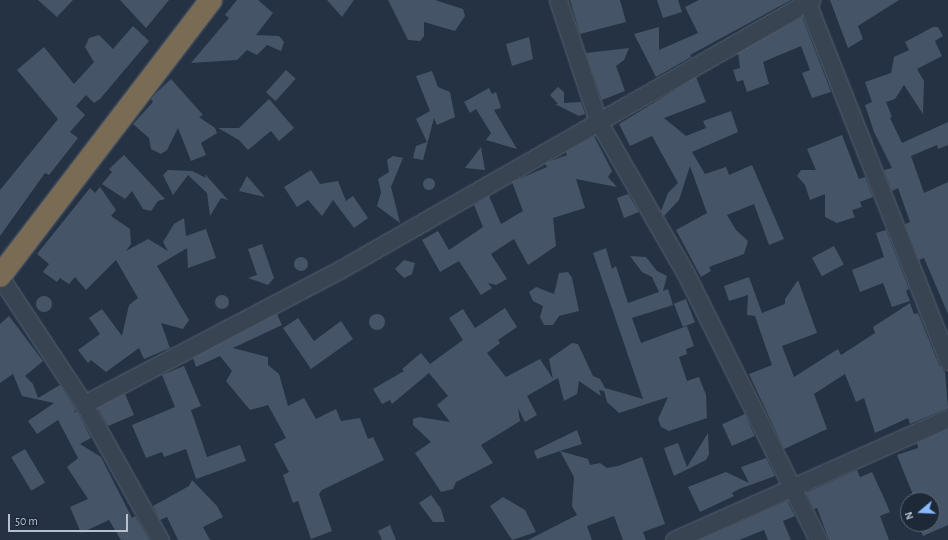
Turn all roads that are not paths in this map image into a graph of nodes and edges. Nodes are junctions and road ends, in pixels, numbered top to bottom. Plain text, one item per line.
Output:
1 (211, 0) edge
2 (558, 0) edge
3 (808, 1) edge
4 (598, 121) junction
5 (0, 276) edge
6 (948, 362) edge
7 (84, 404) junction
8 (948, 418) edge
9 (792, 487) junction
10 (160, 540) edge
11 (674, 540) edge
12 (818, 540) edge

1 - 5 highway
2 - 4 street
3 - 4 street
3 - 6 street
4 - 7 street
4 - 9 street
5 - 7 street
7 - 10 street
8 - 9 street
9 - 11 street
9 - 12 street

